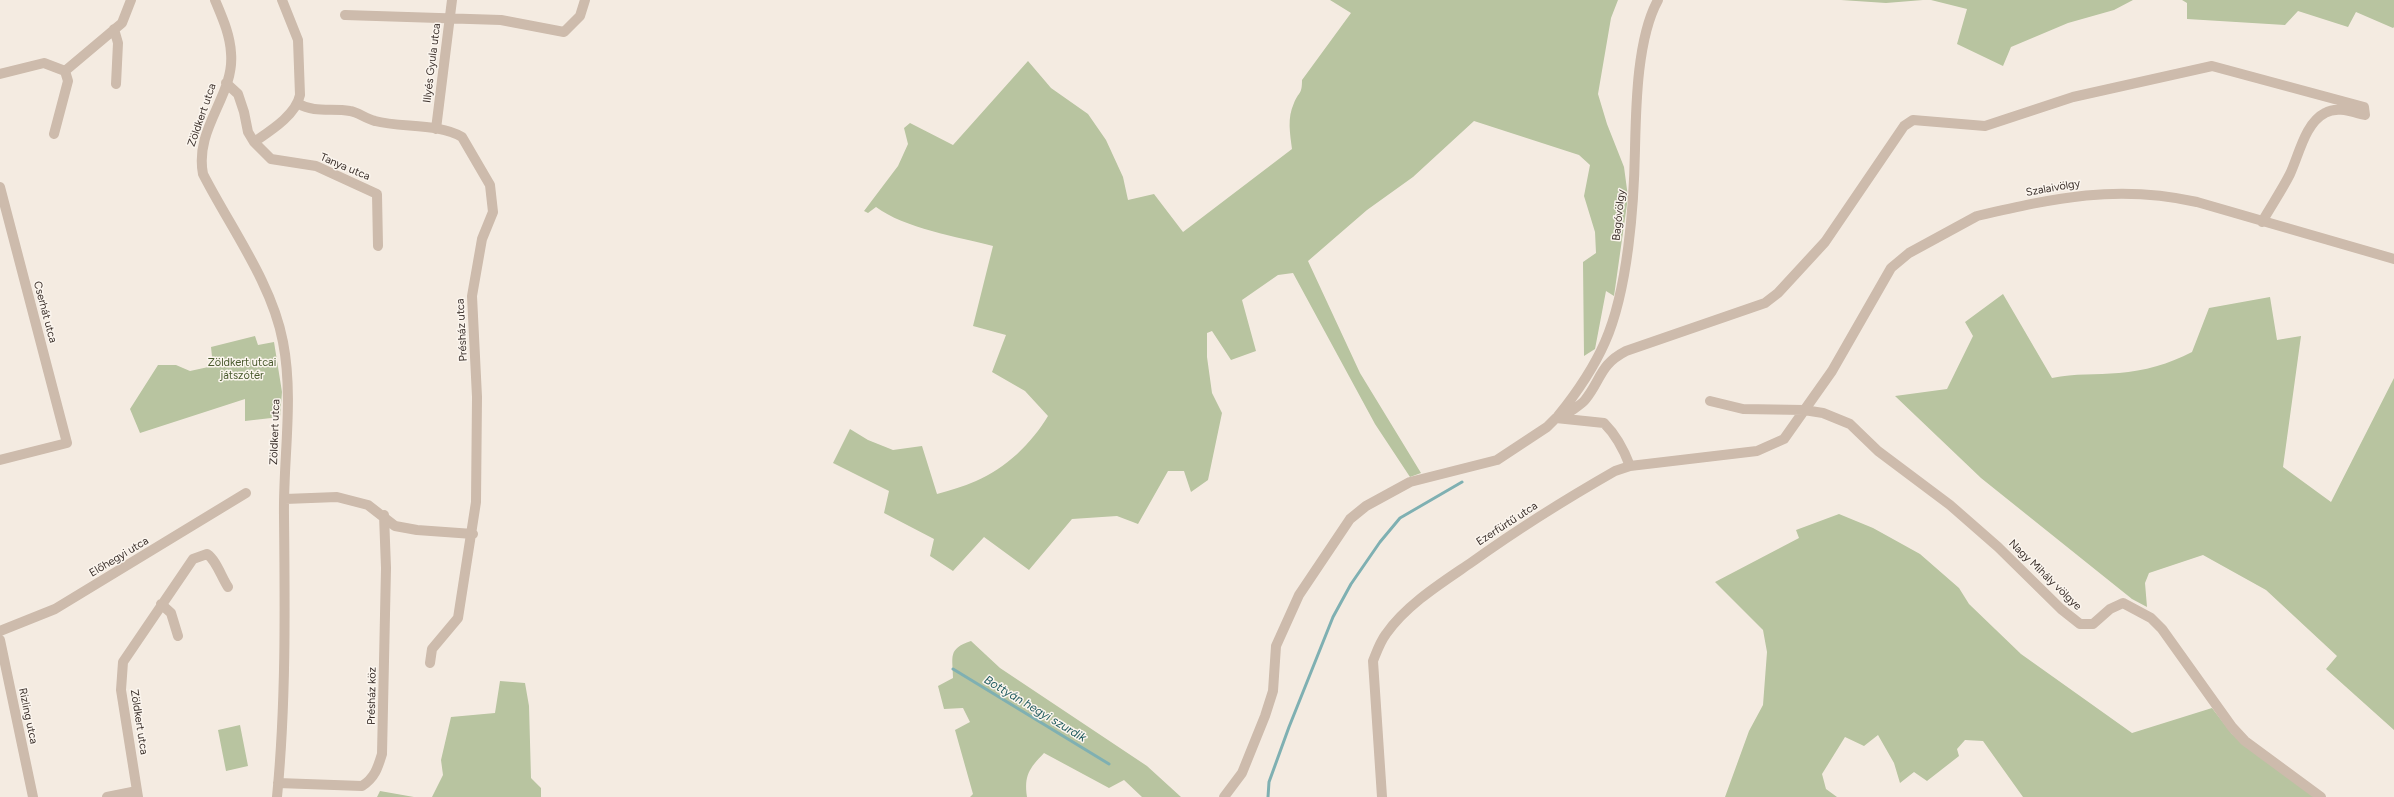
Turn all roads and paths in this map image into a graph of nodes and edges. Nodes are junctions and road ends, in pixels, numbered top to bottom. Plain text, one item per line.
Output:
1 (131, 0) edge
2 (215, 0) edge
3 (282, 0) edge
4 (452, 0) edge
5 (585, 0) edge
6 (1658, 0) edge
7 (345, 15) dead end
8 (450, 18) junction
9 (114, 29) junction
10 (65, 71) junction
11 (0, 74) edge
12 (226, 83) junction
13 (116, 84) dead end
14 (299, 104) junction
15 (436, 129) junction
16 (54, 134) dead end
17 (254, 142) junction
18 (0, 187) edge
19 (2262, 222) junction
20 (378, 246) dead end
21 (2394, 259) edge
22 (1710, 401) dead end
23 (1804, 410) junction
24 (1568, 413) dead end
25 (1556, 418) junction
26 (0, 460) edge
27 (1630, 466) junction
28 (246, 493) dead end
29 (285, 499) junction
30 (384, 515) junction
31 (473, 534) junction
32 (228, 587) dead end
33 (161, 604) junction
34 (0, 632) edge
35 (178, 636) dead end
36 (0, 640) edge
37 (430, 663) dead end
38 (278, 783) junction
39 (138, 794) edge
40 (33, 797) edge
41 (107, 797) edge
42 (277, 797) edge
43 (1224, 797) edge
44 (1382, 797) edge
45 (2321, 797) edge

1 - 9 street
2 - 12 street, Zöldkert utca
3 - 14 street
4 - 8 street, Illyés Gyula utca
5 - 8 street
6 - 25 street, Bagóvölgy
7 - 8 street
8 - 15 street, Illyés Gyula utca
9 - 10 street
9 - 13 street
10 - 11 street
10 - 16 street
12 - 17 street, Tanya utca
12 - 29 street, Zöldkert utca
14 - 15 street, Présház utca
14 - 17 street
15 - 31 street, Présház utca
17 - 20 street, Tanya utca
18 - 26 street, Cserhát utca
19 - 21 street, Szalaivölgy
19 - 23 street, Szalaivölgy
19 - 24 street
22 - 23 street
23 - 27 street, Ezerfürtű utca
23 - 45 street, Nagy Mihály völgye
25 - 27 street
25 - 43 street, Bagóvölgy
27 - 44 street, Ezerfürtű utca
28 - 34 street, Előhegyi utca
29 - 30 street
29 - 38 street, Zöldkert utca
30 - 31 street
30 - 38 street, Présház köz
31 - 37 street, Présház utca
32 - 33 street, Zöldkert utca
33 - 35 street
33 - 39 street, Zöldkert utca
36 - 40 street, Rizling utca
38 - 42 street, Zöldkert utca
39 - 41 street

